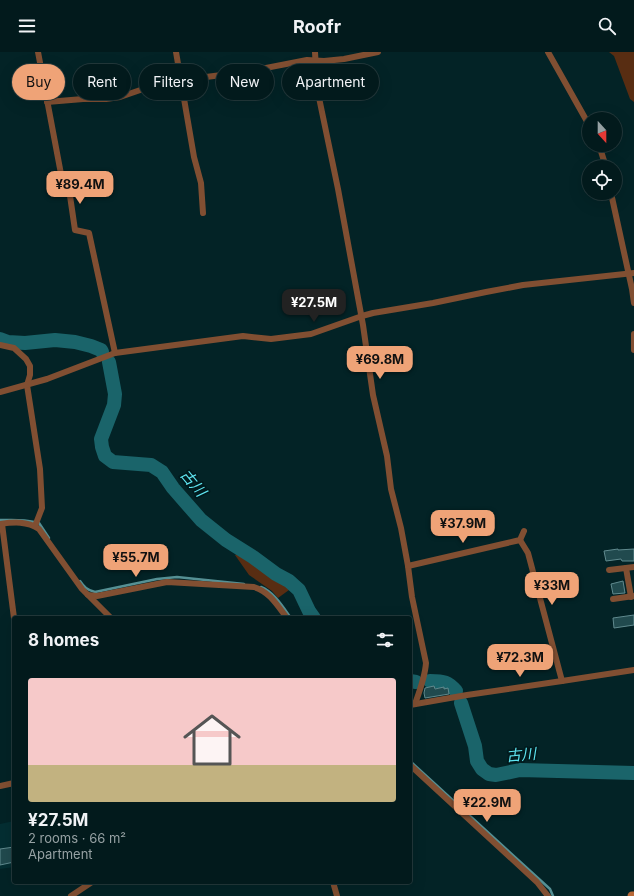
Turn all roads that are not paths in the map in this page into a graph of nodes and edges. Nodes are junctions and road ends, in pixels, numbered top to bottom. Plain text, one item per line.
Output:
1 (38, 52) edge
2 (176, 52) edge
3 (315, 52) edge
4 (378, 52) edge
5 (548, 52) edge
6 (316, 60) junction
7 (178, 64) edge
8 (208, 77) edge
9 (139, 90) edge
10 (184, 100) edge
11 (47, 102) junction
12 (582, 113) edge
13 (614, 200) edge
14 (203, 213) dead end
15 (632, 273) edge
16 (634, 303) edge
17 (362, 316) junction
18 (634, 334) edge
19 (0, 345) edge
20 (634, 350) edge
21 (115, 353) junction
22 (26, 385) junction
23 (0, 392) edge
24 (1, 524) edge
25 (35, 526) junction
26 (524, 531) dead end
27 (520, 540) junction
28 (408, 566) junction
29 (634, 567) edge
30 (626, 568) junction
31 (609, 570) dead end
32 (88, 595) junction
33 (632, 597) edge
34 (613, 599) dead end
35 (14, 616) edge
36 (109, 616) edge
37 (286, 616) edge
38 (634, 670) edge
39 (562, 682) junction
40 (413, 705) edge
41 (412, 767) edge
42 (12, 783) edge
43 (0, 786) edge
44 (89, 884) edge
45 (334, 884) edge
46 (71, 896) edge
47 (337, 896) edge
48 (548, 896) edge

1 - 11 street
2 - 7 street
3 - 6 street
4 - 6 street
5 - 12 street
6 - 8 street
6 - 17 street
9 - 11 street
10 - 14 street
11 - 21 street
13 - 15 street
15 - 16 street
15 - 17 street
17 - 21 street
17 - 28 street
18 - 20 street
19 - 22 street
21 - 22 street
22 - 23 street
22 - 25 street
24 - 25 street
24 - 35 street
25 - 32 street
26 - 27 street
27 - 28 street
27 - 39 street
28 - 40 street
29 - 30 street
30 - 31 street
30 - 33 street
32 - 36 street
32 - 37 street
33 - 34 street
38 - 39 street
39 - 40 street
41 - 48 street
42 - 43 street
44 - 46 street
45 - 47 street

